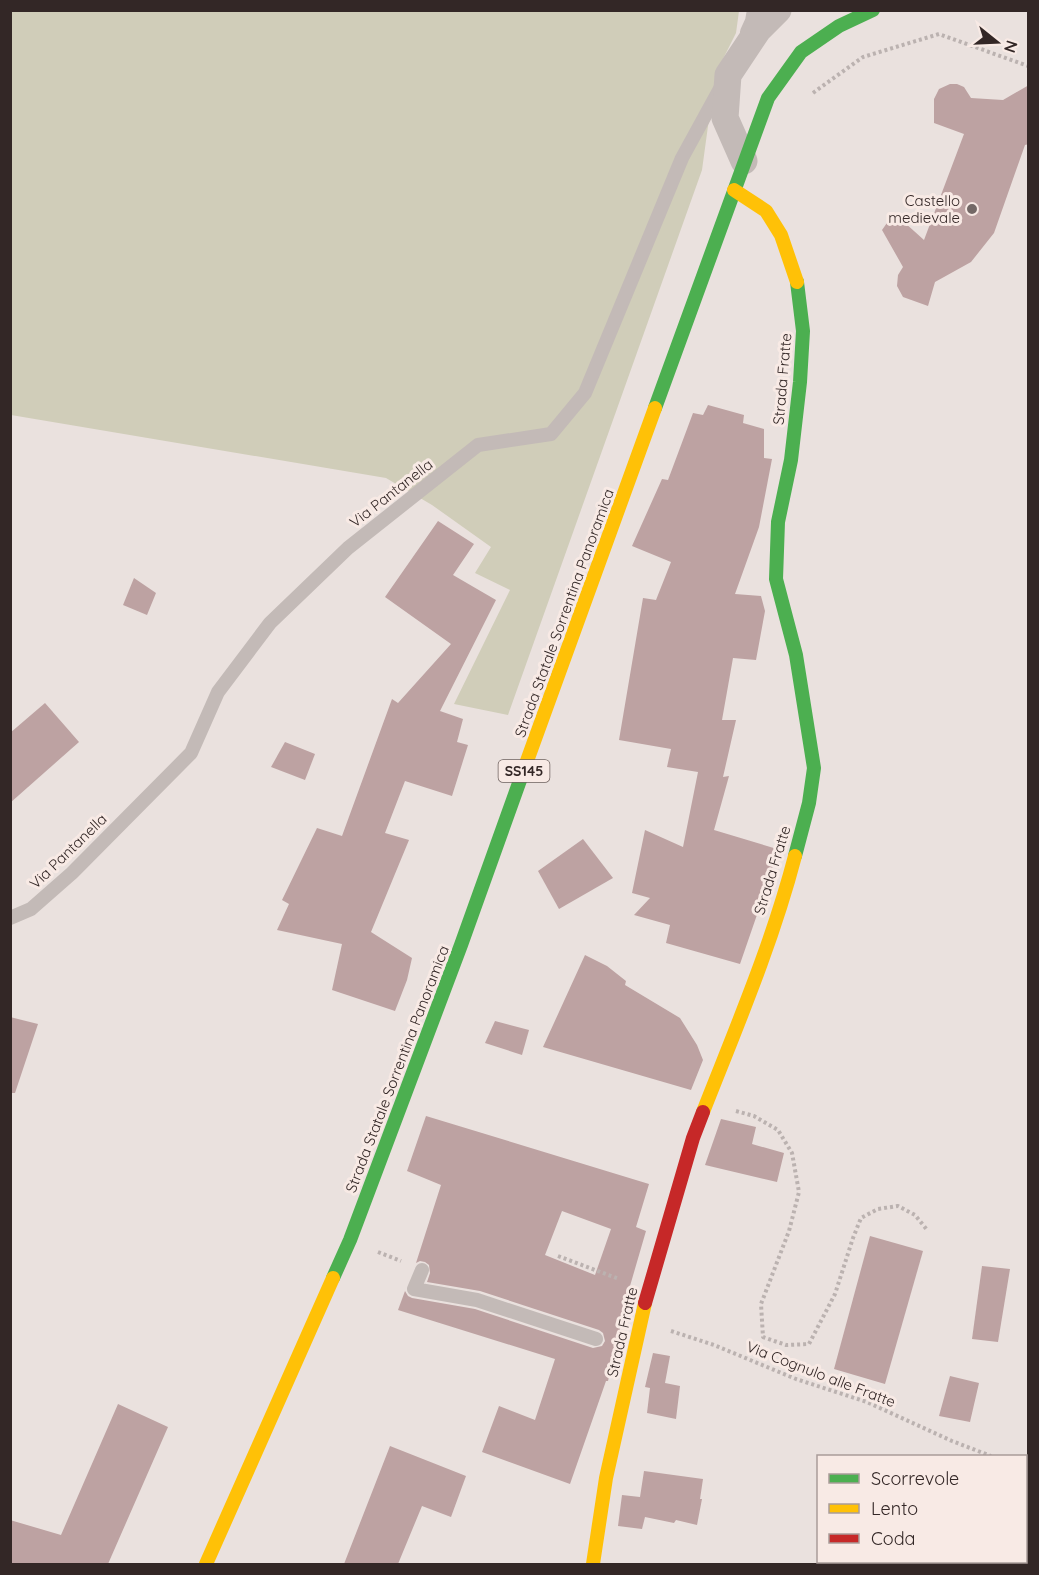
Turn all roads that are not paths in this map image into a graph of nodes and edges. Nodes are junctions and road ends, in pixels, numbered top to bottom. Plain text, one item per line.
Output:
1 (754, 10) edge
2 (778, 10) edge
3 (873, 10) edge
4 (728, 75) junction
5 (744, 161) junction
6 (734, 190) junction
7 (10, 918) edge
8 (422, 1270) road end
9 (596, 1339) dead end
10 (206, 1564) edge
11 (593, 1564) edge

1 - 4 lane, Via Pantanella
2 - 4 street
3 - 5 main road, Strada Statale Sorrentina Panoramica / SS145
4 - 5 street
4 - 7 lane, Via Pantanella
5 - 6 main road, Strada Statale Sorrentina Panoramica / SS145
6 - 10 main road, Strada Statale Sorrentina Panoramica / SS145
6 - 11 main road, Strada Fratte
8 - 9 lane

